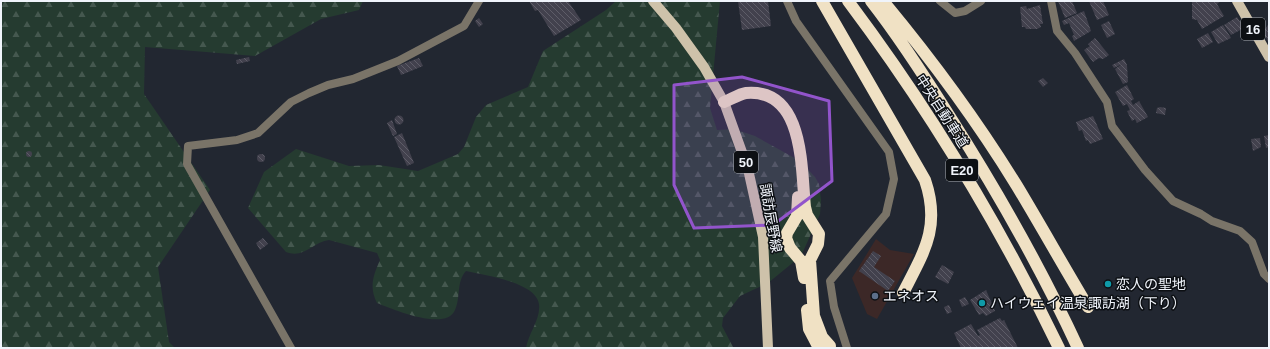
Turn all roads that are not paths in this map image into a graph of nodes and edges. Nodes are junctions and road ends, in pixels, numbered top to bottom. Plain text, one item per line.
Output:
1 (479, 1) edge
2 (652, 1) edge
3 (822, 1) edge
4 (848, 1) edge
5 (871, 1) edge
6 (883, 1) edge
7 (940, 1) edge
8 (982, 1) edge
9 (1051, 1) edge
10 (1237, 1) edge
11 (788, 2) edge
12 (1269, 56) edge
13 (724, 102) junction
14 (799, 144) junction
15 (1269, 278) edge
16 (903, 293) dead end
17 (1088, 307) dead end
18 (825, 347) edge
19 (291, 348) edge
20 (768, 348) edge
21 (847, 348) edge
22 (1059, 348) edge
23 (1078, 348) edge

1 - 19 street
2 - 13 main road, 諏訪辰野線 / 50
3 - 16 highway
4 - 22 highway, 中央自動車道 / E20
5 - 23 highway, 中央自動車道 / E20
6 - 17 highway
7 - 8 street
9 - 15 street
10 - 12 main road, 16
11 - 21 street
13 - 14 highway
13 - 20 main road, 諏訪辰野線 / 50
14 - 18 highway
14 - 18 highway

